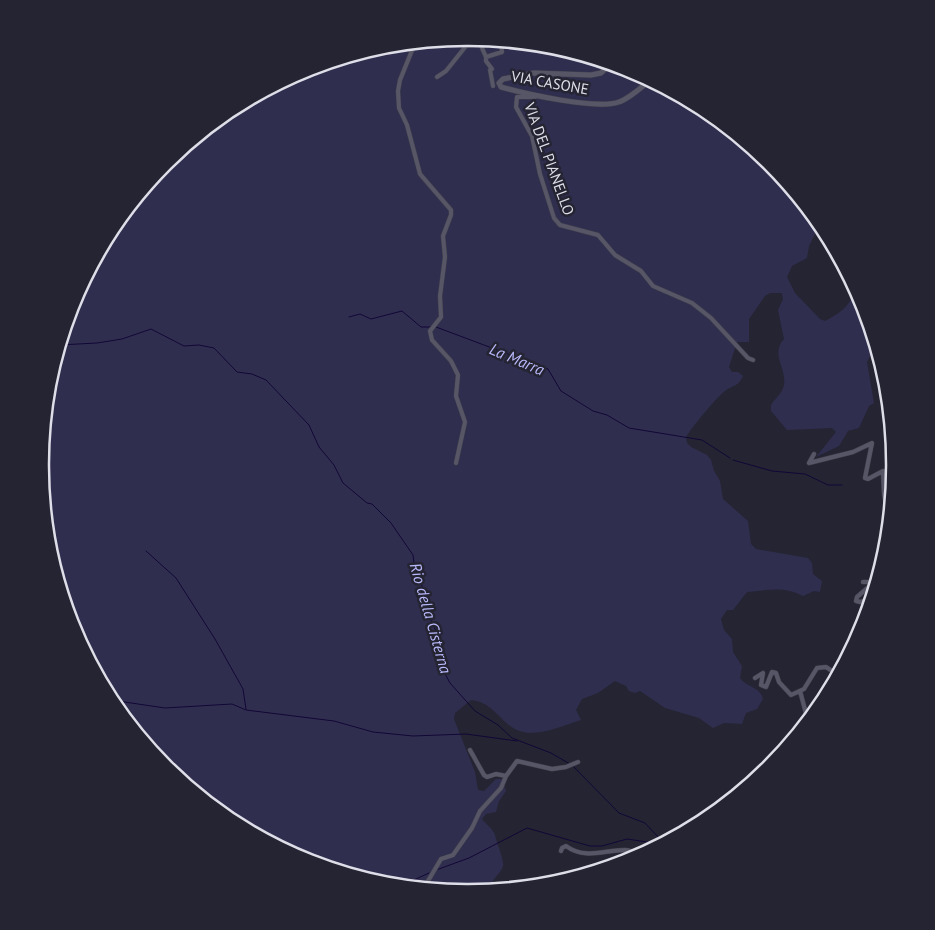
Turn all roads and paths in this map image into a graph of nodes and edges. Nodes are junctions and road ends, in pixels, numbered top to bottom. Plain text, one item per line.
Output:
1 (466, 46) edge
2 (481, 46) edge
3 (502, 48) edge
4 (412, 50) edge
5 (486, 57) junction
6 (605, 69) edge
7 (437, 77) dead end
8 (644, 85) edge
9 (493, 86) dead end
10 (545, 96) junction
11 (752, 360) dead end
12 (814, 454) dead end
13 (456, 463) dead end
14 (885, 497) edge
15 (863, 582) dead end
16 (869, 582) edge
17 (868, 588) edge
18 (864, 601) edge
19 (832, 671) edge
20 (755, 678) dead end
21 (800, 691) junction
22 (806, 712) edge
23 (470, 750) dead end
24 (574, 764) dead end
25 (506, 776) junction
26 (561, 851) dead end
27 (631, 851) edge
28 (427, 882) edge

1 - 7 street
2 - 5 street
3 - 5 street
4 - 13 street
5 - 9 street
6 - 10 street, VIA CASONE
8 - 10 street, VIA CASONE
10 - 11 street, VIA DEL PIANELLO
12 - 14 street
15 - 16 street
17 - 18 street
19 - 21 street
20 - 21 street
21 - 22 street
23 - 25 street
24 - 25 street
25 - 28 street
26 - 27 street

